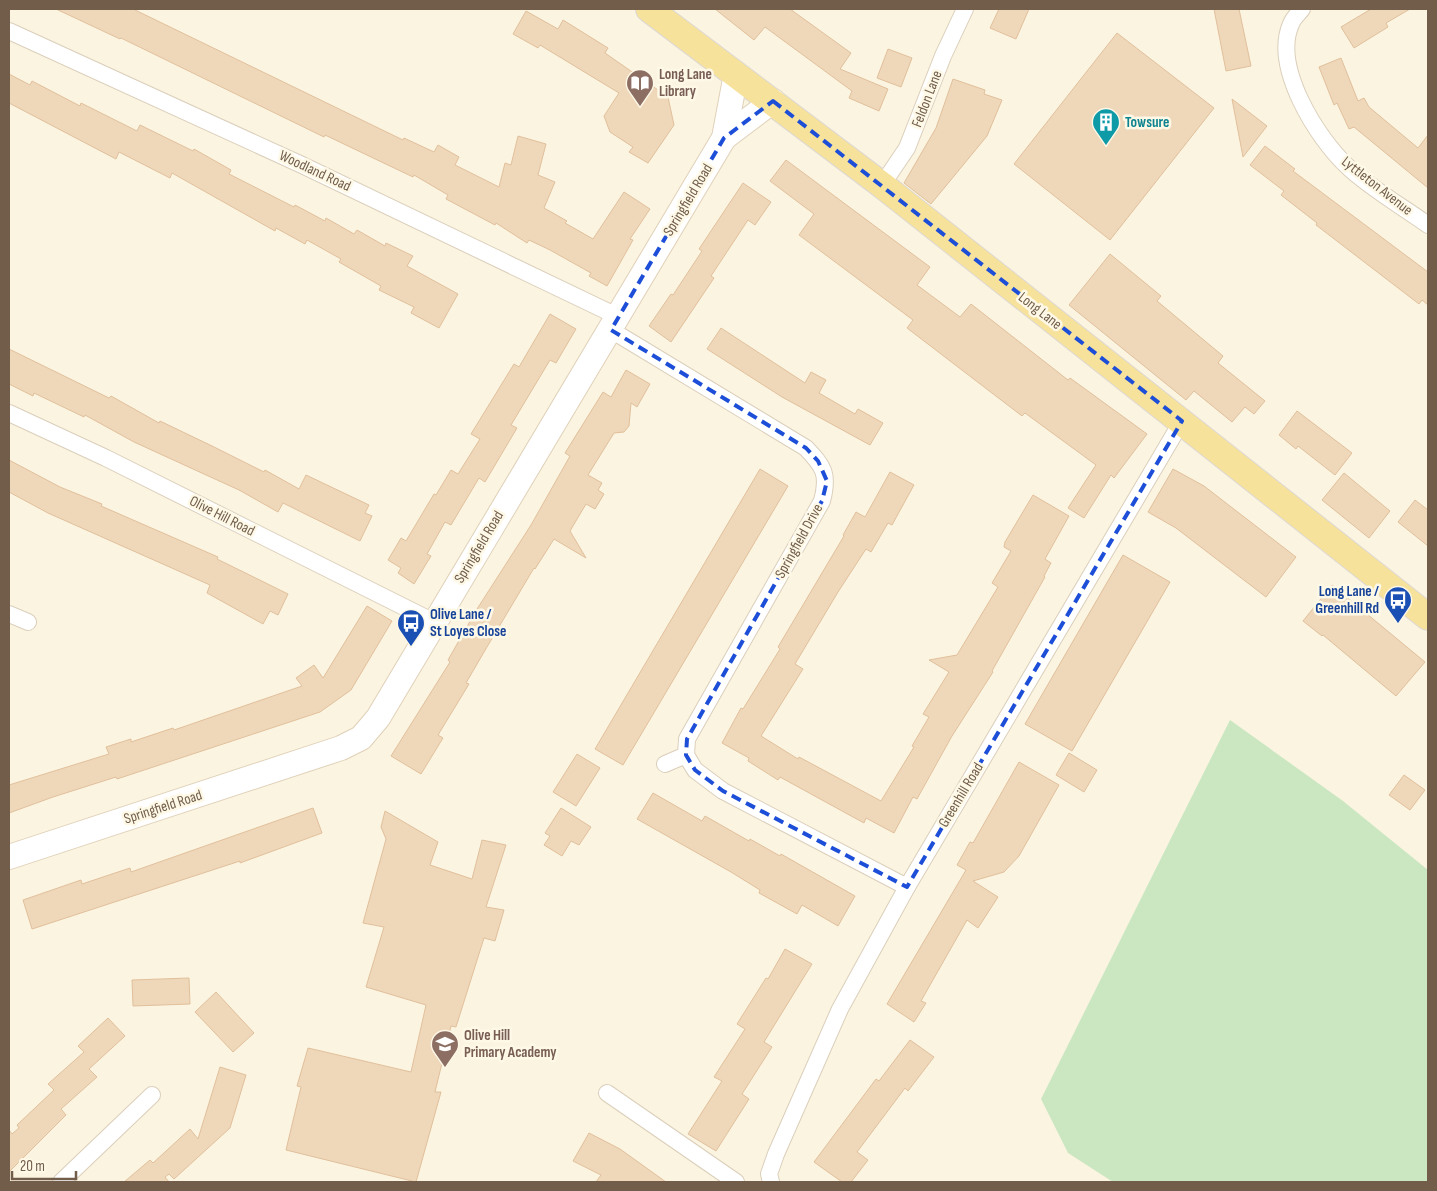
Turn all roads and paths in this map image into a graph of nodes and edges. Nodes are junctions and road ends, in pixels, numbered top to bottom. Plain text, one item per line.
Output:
1 (649, 9) edge
2 (965, 9) edge
3 (1302, 9) edge
4 (9, 31) edge
5 (736, 74) junction
6 (773, 102) junction
7 (724, 138) junction
8 (882, 185) junction
9 (1428, 225) edge
10 (615, 323) junction
11 (9, 413) edge
12 (1182, 421) junction
13 (9, 614) edge
14 (1428, 617) edge
15 (28, 622) dead end
16 (434, 622) junction
17 (686, 755) junction
18 (665, 764) dead end
19 (9, 856) edge
20 (907, 887) junction
21 (607, 1093) dead end
22 (152, 1095) dead end
23 (61, 1182) edge
24 (736, 1182) edge
25 (771, 1182) edge

1 - 5 main road, Long Lane
2 - 8 street, Feldon Lane
3 - 9 street, Lyttleton Avenue
4 - 10 street, Woodland Road
5 - 6 main road, Long Lane
5 - 7 street, Springfield Road
6 - 7 street, Springfield Road
6 - 8 main road, Long Lane
7 - 10 street, Springfield Road
8 - 12 main road, Long Lane
10 - 16 street, Springfield Road
10 - 17 street, Springfield Drive
11 - 16 street, Olive Hill Road
12 - 14 main road, Long Lane
12 - 20 street, Greenhill Road
13 - 15 street
16 - 19 street, Springfield Road
17 - 18 street
17 - 20 street
20 - 25 street, Greenhill Road
21 - 24 street
22 - 23 street

